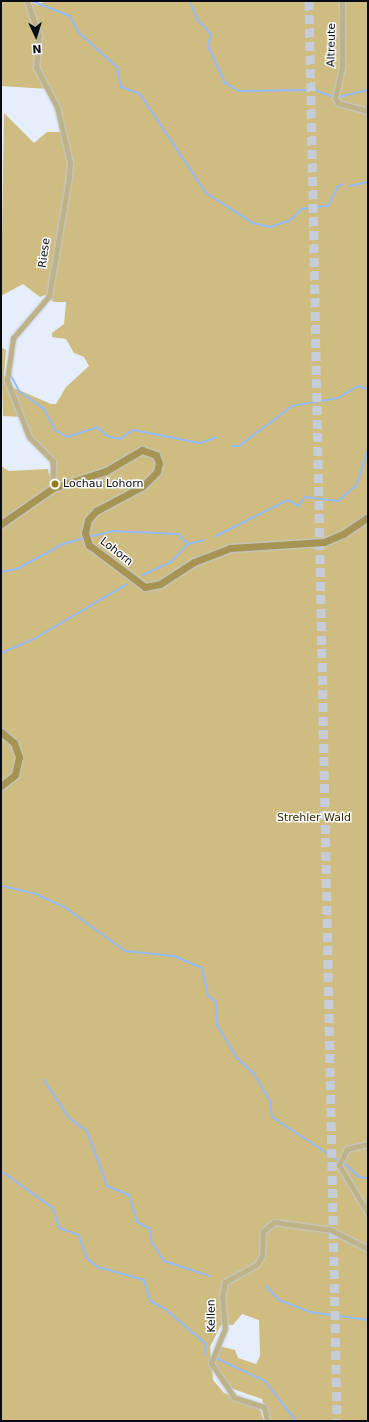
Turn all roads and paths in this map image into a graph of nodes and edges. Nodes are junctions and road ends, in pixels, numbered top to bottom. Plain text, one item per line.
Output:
1 (27, 1) edge
2 (342, 1) edge
3 (368, 111) edge
4 (53, 488) junction
5 (368, 517) edge
6 (1, 524) edge
7 (1, 732) edge
8 (1, 786) edge
9 (368, 1144) edge
10 (368, 1214) edge
11 (368, 1249) edge
12 (267, 1421) edge

1 - 4 street, Riese
2 - 3 street, Altreute
4 - 5 street, Lohorn
4 - 6 street, Lohorn
7 - 8 street
9 - 10 street
11 - 12 street, Kellen

